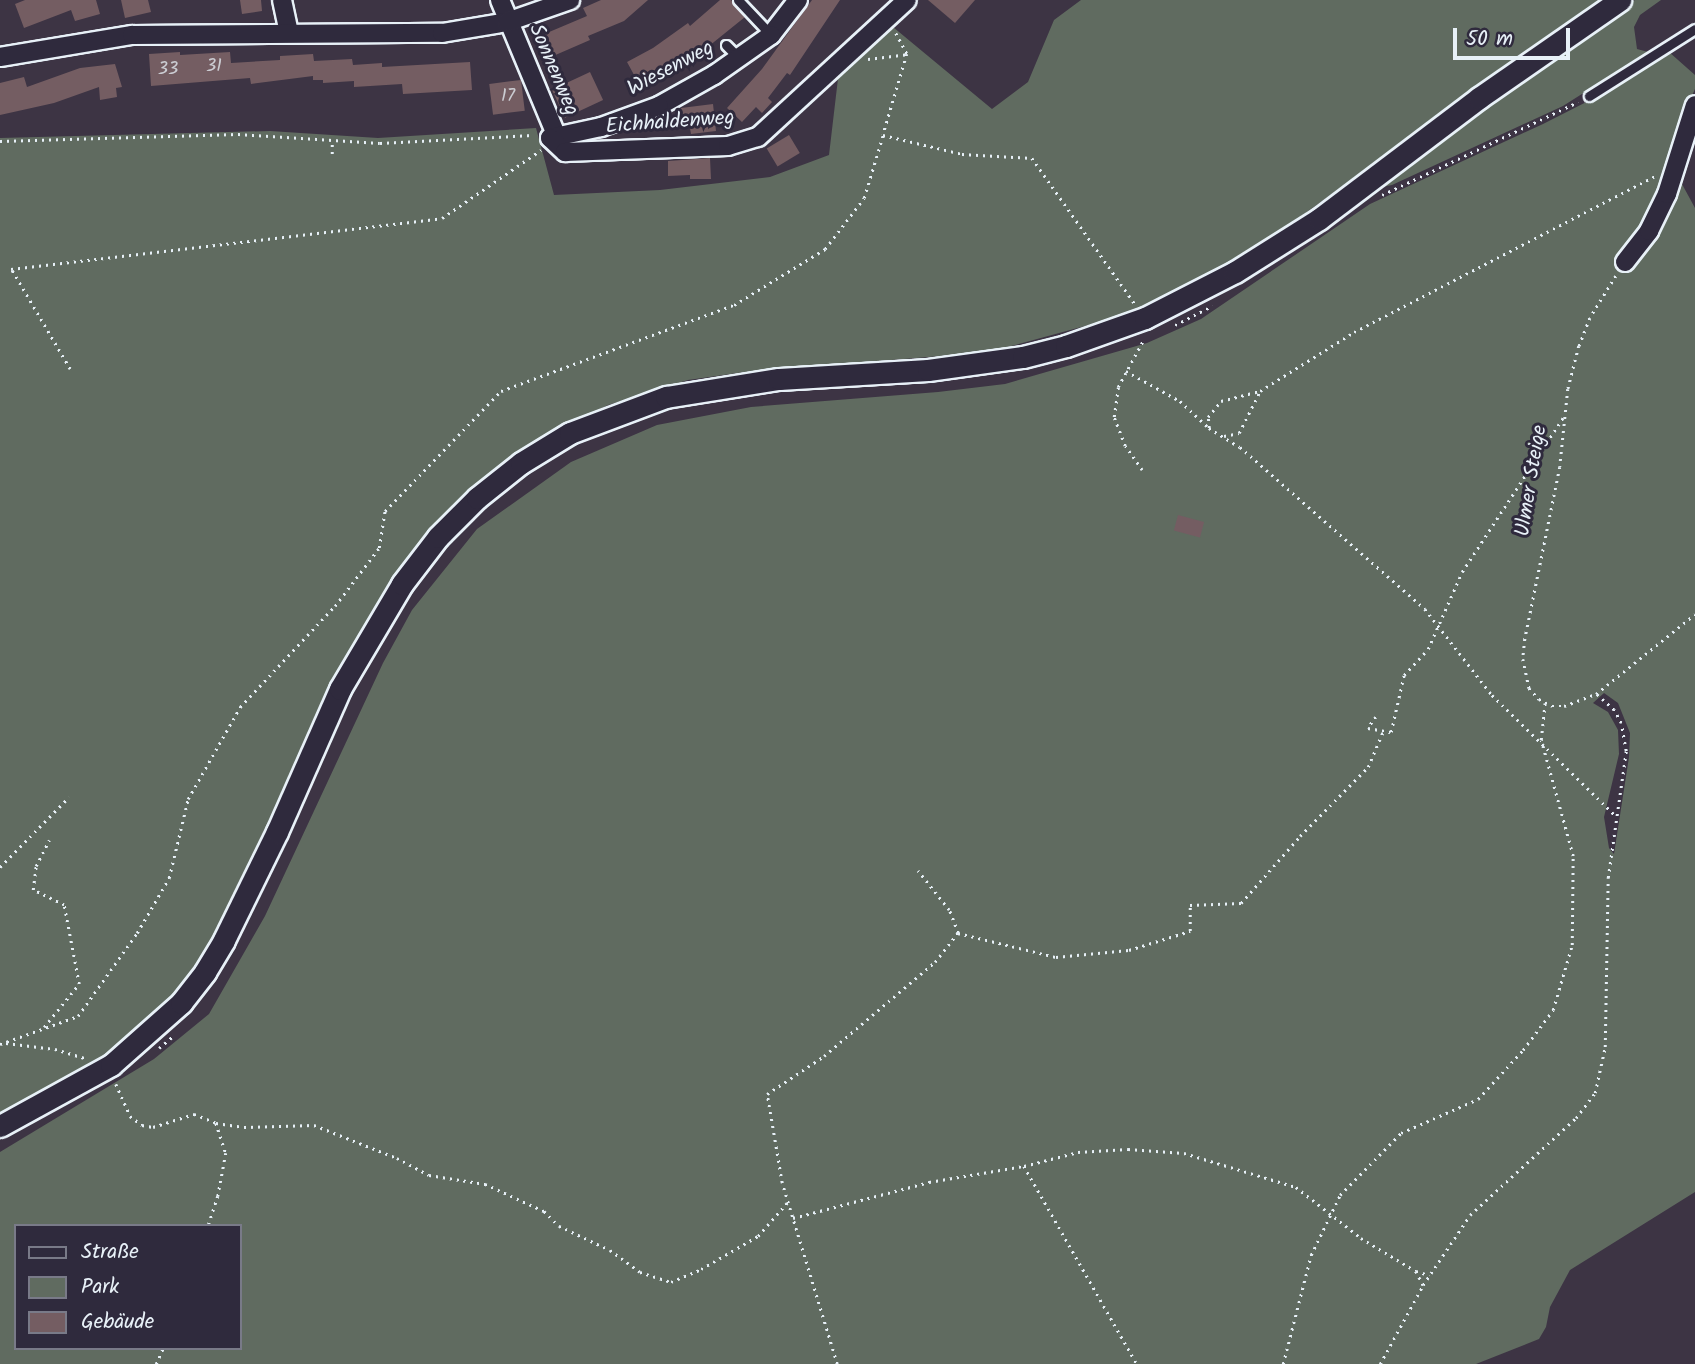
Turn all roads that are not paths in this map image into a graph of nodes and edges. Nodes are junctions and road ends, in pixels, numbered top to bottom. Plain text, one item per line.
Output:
1 (282, 0) edge
2 (500, 0) edge
3 (570, 0) edge
4 (738, 0) edge
5 (798, 0) edge
6 (906, 0) edge
7 (1620, 0) edge
8 (507, 22) junction
9 (1695, 29) edge
10 (289, 32) junction
11 (771, 36) junction
12 (726, 45) dead end
13 (0, 57) edge
14 (739, 58) junction
15 (1589, 96) road end
16 (1695, 105) edge
17 (553, 140) junction
18 (1625, 262) road end
19 (0, 1126) edge

1 - 10 street
2 - 8 street, Sonnenweg
3 - 8 street, Sonnenweg
4 - 11 lane
5 - 11 street, Wiesenweg
6 - 17 street, Eichhaldenweg
7 - 19 street
8 - 10 street, Sonnenweg
8 - 17 street, Sonnenweg
9 - 15 lane
10 - 13 street, Sonnenweg
11 - 14 street, Wiesenweg
12 - 14 lane
14 - 17 street, Wiesenweg
16 - 18 street

